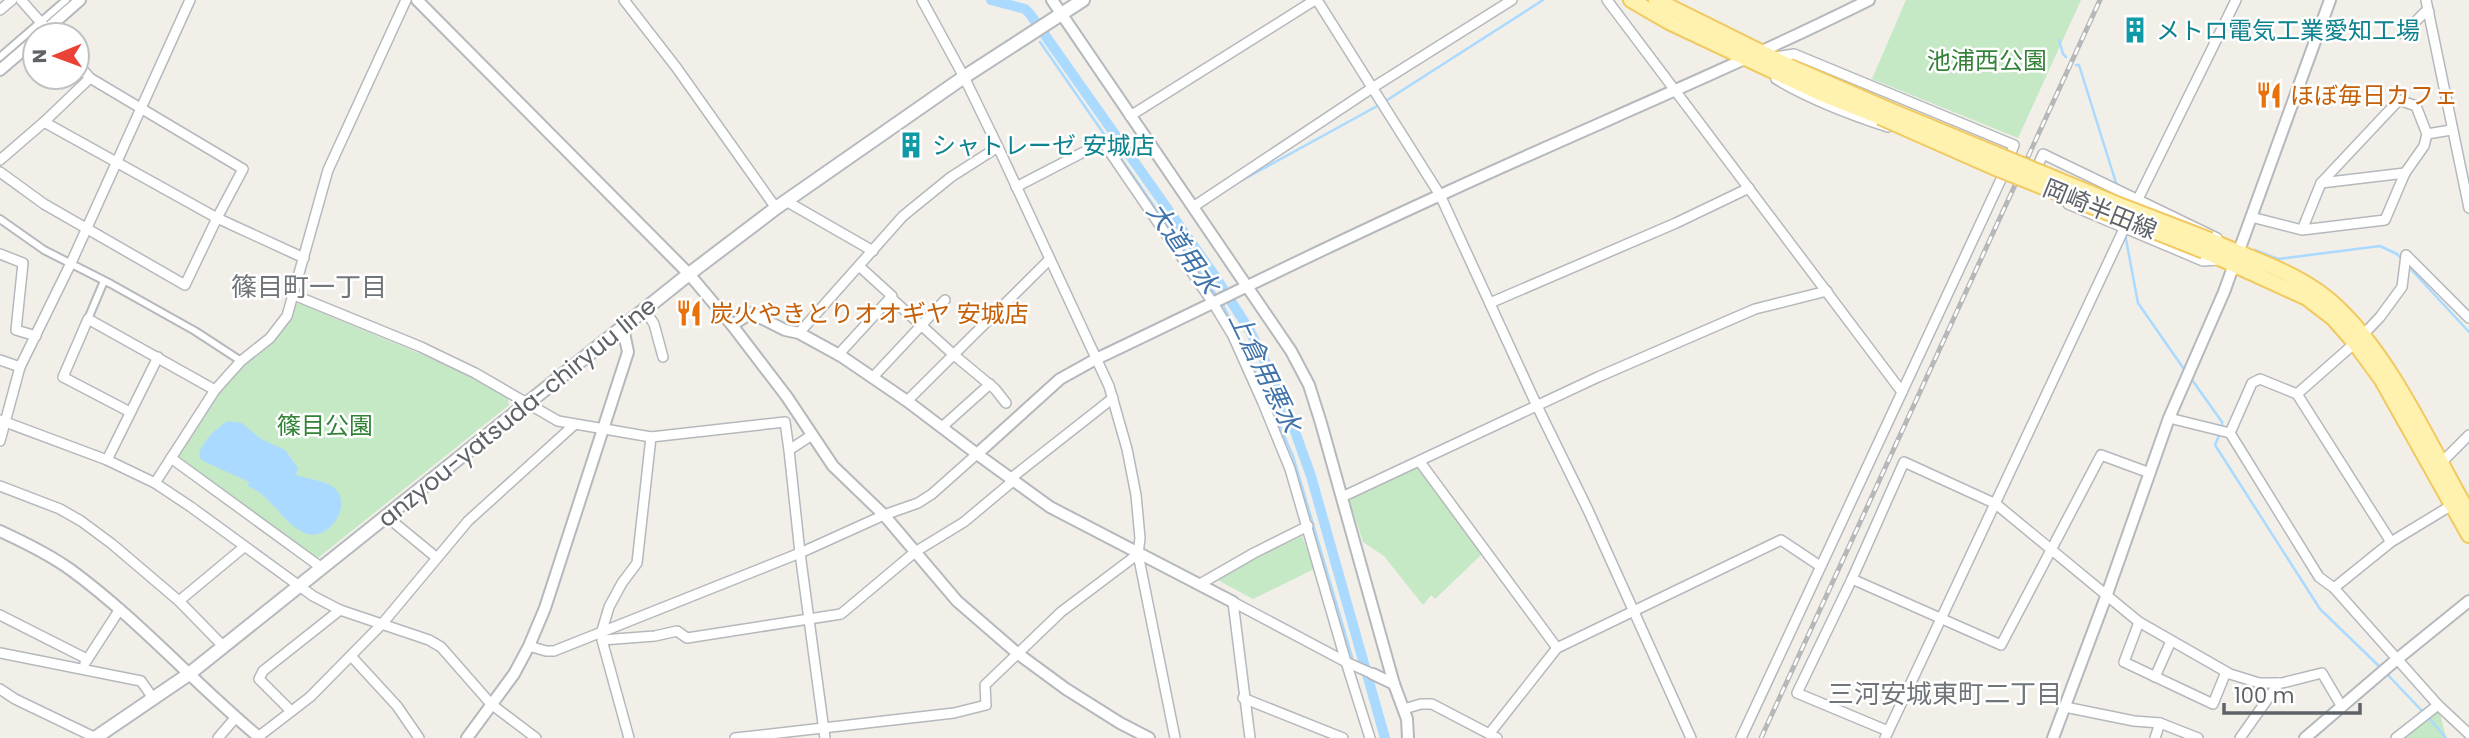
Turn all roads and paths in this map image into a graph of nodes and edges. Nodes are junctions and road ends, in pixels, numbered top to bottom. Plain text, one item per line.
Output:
1 (12, 0) edge
2 (21, 0) edge
3 (66, 0) edge
4 (80, 0) edge
5 (190, 0) edge
6 (405, 0) edge
7 (417, 0) edge
8 (624, 0) edge
9 (922, 0) edge
10 (1052, 0) edge
11 (1083, 0) edge
12 (1316, 0) edge
13 (1512, 0) edge
14 (1607, 0) edge
15 (1631, 0) edge
16 (1656, 0) edge
17 (1869, 0) edge
18 (2236, 0) edge
19 (2330, 0) edge
20 (2426, 0) edge
21 (1845, 6) edge
22 (0, 10) edge
23 (2429, 12) junction
24 (1061, 14) junction
25 (38, 21) edge
26 (51, 21) edge
27 (56, 21) edge
28 (2403, 34) dead end
29 (21, 44) edge
30 (21, 52) edge
31 (1754, 55) junction
32 (0, 57) edge
33 (1771, 62) junction
34 (0, 70) edge
35 (964, 77) junction
36 (91, 79) edge
37 (1372, 88) junction
38 (1674, 89) junction
39 (76, 91) edge
40 (141, 108) junction
41 (1130, 116) junction
42 (44, 122) junction
43 (2451, 130) junction
44 (2427, 134) junction
45 (998, 147) junction
46 (0, 160) edge
47 (118, 161) junction
48 (0, 172) edge
49 (2404, 173) junction
50 (2003, 175) junction
51 (2321, 183) junction
52 (1016, 187) junction
53 (1749, 188) junction
54 (1440, 195) junction
55 (2468, 195) edge
56 (2138, 199) junction
57 (781, 204) junction
58 (1193, 207) junction
59 (2469, 208) edge
60 (2251, 217) junction
61 (217, 218) junction
62 (0, 219) edge
63 (2125, 228) junction
64 (87, 229) junction
65 (2302, 230) junction
66 (873, 251) junction
67 (0, 254) edge
68 (2231, 257) junction
69 (304, 258) junction
70 (1050, 259) junction
71 (71, 263) junction
72 (859, 266) junction
73 (689, 274) junction
74 (104, 281) junction
75 (1249, 287) junction
76 (1827, 291) junction
77 (293, 295) junction
78 (890, 297) junction
79 (944, 300) dead end
80 (1215, 303) junction
81 (1490, 303) junction
82 (645, 310) junction
83 (2469, 318) edge
84 (88, 319) junction
85 (732, 325) junction
86 (921, 325) junction
87 (623, 328) junction
88 (799, 333) junction
89 (36, 336) junction
90 (2359, 340) junction
91 (838, 355) junction
92 (954, 355) junction
93 (663, 357) dead end
94 (158, 358) junction
95 (1096, 359) junction
96 (0, 360) edge
97 (241, 361) junction
98 (19, 367) junction
99 (873, 377) junction
100 (990, 384) junction
101 (215, 390) junction
102 (1902, 392) junction
103 (2297, 394) junction
104 (1113, 398) junction
105 (908, 401) junction
106 (1006, 403) dead end
107 (529, 404) junction
108 (1537, 406) junction
109 (130, 412) junction
110 (2169, 418) junction
111 (2, 421) edge
112 (574, 425) junction
113 (942, 427) junction
114 (602, 429) junction
115 (2230, 433) junction
116 (812, 435) junction
117 (2469, 435) edge
118 (651, 437) junction
119 (0, 441) edge
120 (789, 450) junction
121 (977, 454) junction
122 (171, 458) junction
123 (107, 460) junction
124 (1420, 462) junction
125 (2440, 464) junction
126 (2150, 473) junction
127 (1012, 480) junction
128 (155, 484) junction
129 (0, 486) edge
130 (1342, 497) junction
131 (1997, 504) junction
132 (2452, 505) junction
133 (2469, 514) edge
134 (884, 515) junction
135 (386, 516) junction
136 (1308, 526) junction
137 (0, 531) edge
138 (2469, 535) edge
139 (2391, 542) junction
140 (244, 547) junction
141 (2051, 547) junction
142 (915, 552) junction
143 (800, 553) junction
144 (1138, 554) junction
145 (437, 558) junction
146 (1820, 566) junction
147 (322, 568) junction
148 (1852, 579) junction
149 (1200, 584) junction
150 (300, 586) junction
151 (2334, 589) junction
152 (2107, 594) junction
153 (178, 601) junction
154 (2469, 601) edge
155 (1233, 602) junction
156 (120, 609) junction
157 (340, 610) junction
158 (1632, 610) junction
159 (0, 615) edge
160 (1939, 619) junction
161 (808, 620) junction
162 (2139, 622) junction
163 (382, 624) junction
164 (601, 636) junction
165 (2171, 641) junction
166 (530, 646) junction
167 (224, 647) junction
168 (1557, 648) junction
169 (0, 653) edge
170 (1017, 653) junction
171 (351, 656) junction
172 (2396, 660) junction
173 (1346, 662) junction
174 (85, 663) junction
175 (2225, 672) junction
176 (189, 674) junction
177 (1373, 674) joint
178 (2155, 677) junction
179 (2279, 683) junction
180 (1394, 684) junction
181 (0, 689) edge
182 (153, 698) junction
183 (1244, 698) junction
184 (491, 704) junction
185 (2438, 705) junction
186 (2065, 707) junction
187 (2342, 707) junction
188 (1404, 709) junction
189 (290, 711) junction
190 (236, 717) junction
191 (2160, 723) junction
192 (824, 733) edge
193 (2469, 734) edge
194 (1887, 735) edge
195 (1494, 736) edge
196 (259, 737) edge
197 (95, 738) edge
198 (218, 738) edge
199 (419, 738) edge
200 (467, 738) edge
201 (536, 738) edge
202 (629, 738) edge
203 (735, 738) edge
204 (1149, 738) edge
205 (1175, 738) edge
206 (1250, 738) edge
207 (1343, 738) edge
208 (1370, 738) edge
209 (1408, 738) edge
210 (1691, 738) edge
211 (1741, 738) edge
212 (2053, 738) edge
213 (2155, 738) edge
214 (2198, 738) edge
215 (2241, 738) edge
216 (2305, 738) edge
217 (2396, 738) edge

1 - 22 street
2 - 25 street
3 - 26 street
4 - 27 street
5 - 40 street
6 - 69 street
7 - 73 street
8 - 57 street
9 - 35 street
10 - 24 street
11 - 24 main road, anzyou-yatsuda-chiryuu line
12 - 37 street
12 - 41 street
13 - 37 street
14 - 38 street
15 - 31 main road, 岡崎半田線
16 - 31 main road, 岡崎半田線
17 - 21 street
18 - 56 street
19 - 60 street
20 - 23 street
21 - 31 street
23 - 28 street
23 - 43 street
24 - 35 main road, anzyou-yatsuda-chiryuu line
24 - 41 street
29 - 32 street
30 - 34 street
31 - 33 main road, 岡崎半田線
31 - 38 street
33 - 50 street
33 - 50 street
33 - 68 main road, 岡崎半田線, bridge
35 - 45 street
35 - 57 main road, anzyou-yatsuda-chiryuu line
36 - 40 street
37 - 54 street
37 - 58 street
38 - 53 street
38 - 54 street
39 - 42 street
40 - 47 street
40 - 61 street
41 - 58 street
42 - 46 street
42 - 47 street
43 - 44 street
43 - 55 street
44 - 49 street
44 - 51 street
45 - 52 street
45 - 66 street
47 - 61 street
47 - 64 street
48 - 64 street
49 - 51 street
49 - 65 street
50 - 102 street
51 - 65 street
52 - 70 street
52 - 80 street
53 - 76 street
53 - 81 street
54 - 75 street
54 - 81 street
55 - 59 street
56 - 63 street
56 - 63 street
56 - 68 street
57 - 66 street
57 - 73 main road, anzyou-yatsuda-chiryuu line
58 - 75 street
60 - 65 street
60 - 68 street
61 - 64 street
61 - 69 street
62 - 71 street
63 - 68 street
63 - 131 street
64 - 71 street
66 - 72 street
67 - 89 street
68 - 90 main road, 岡崎半田線
68 - 110 street
69 - 77 street
70 - 92 street
70 - 95 street
71 - 74 street
71 - 89 street
72 - 78 street
72 - 88 street
73 - 82 main road, anzyou-yatsuda-chiryuu line
73 - 85 street
74 - 84 street
74 - 97 street
75 - 80 street
75 - 130 street
76 - 102 street
76 - 108 street
77 - 97 street
77 - 107 street
78 - 86 street
78 - 91 street
79 - 86 street
80 - 95 street
80 - 136 street
81 - 108 street
82 - 87 main road, anzyou-yatsuda-chiryuu line
82 - 93 street
83 - 90 street
84 - 94 street
84 - 109 street
85 - 88 street
85 - 116 street
86 - 92 street
86 - 99 street
87 - 107 main road, anzyou-yatsuda-chiryuu line
87 - 114 street
88 - 91 street
89 - 98 street
90 - 103 street
90 - 125 main road, 岡崎半田線
90 - 132 main road, 岡崎半田線
91 - 99 street
92 - 100 street
92 - 105 street
94 - 101 street
94 - 109 street
95 - 104 street
95 - 121 street
96 - 98 street
97 - 101 street
98 - 111 street
99 - 105 street
100 - 106 street
100 - 113 street
101 - 122 street
102 - 146 street
103 - 115 street
103 - 139 street
104 - 127 street
104 - 144 street
105 - 113 street
107 - 112 street
107 - 135 main road, anzyou-yatsuda-chiryuu line
108 - 124 street
108 - 158 street
109 - 123 street
110 - 115 street
110 - 126 street
111 - 119 street
111 - 123 street
112 - 114 street
112 - 145 street
113 - 121 street
114 - 118 street
114 - 166 street
115 - 151 street
116 - 120 street
116 - 134 street
117 - 125 street
118 - 120 street
118 - 164 street
120 - 143 street
121 - 127 street
121 - 134 street
122 - 128 street
122 - 147 street
123 - 128 street
124 - 130 street
124 - 168 street
125 - 133 main road, 岡崎半田線
126 - 141 street
126 - 152 street
127 - 142 street
127 - 144 street
128 - 140 street
129 - 153 street
130 - 180 street
131 - 141 street
131 - 148 street
131 - 160 street
132 - 138 main road, 岡崎半田線
132 - 139 street
134 - 142 street
134 - 143 street
135 - 145 street
135 - 147 main road, anzyou-yatsuda-chiryuu line
136 - 149 street
136 - 173 street
137 - 156 street
139 - 151 street
140 - 150 street
140 - 153 street
141 - 152 street
141 - 160 street
142 - 161 street
142 - 170 street
143 - 161 street
143 - 164 street
144 - 149 street
144 - 170 street
144 - 205 street
145 - 163 street
146 - 158 street
146 - 211 street
147 - 150 main road, anzyou-yatsuda-chiryuu line
148 - 160 street
148 - 194 street
149 - 155 street
150 - 157 street
150 - 167 main road, anzyou-yatsuda-chiryuu line
151 - 172 street
152 - 162 street
152 - 186 street
153 - 167 street
154 - 172 street
155 - 173 street
155 - 183 street
156 - 174 street
156 - 176 street
157 - 163 street
157 - 189 street
158 - 168 street
158 - 210 street
159 - 174 street
160 - 194 street
161 - 164 street
161 - 192 street
162 - 165 street
162 - 178 street
163 - 171 street
163 - 184 street
164 - 166 street
164 - 202 street
165 - 175 street
165 - 178 street
166 - 184 street
167 - 176 main road, anzyou-yatsuda-chiryuu line
168 - 195 street
169 - 174 street
170 - 192 street
170 - 204 street
171 - 189 street
171 - 199 street
172 - 185 street
172 - 187 street
173 - 177 street
173 - 208 street
174 - 182 street
175 - 178 street
175 - 179 street
176 - 182 main road, anzyou-yatsuda-chiryuu line
176 - 190 street
177 - 180 street
179 - 187 street
179 - 215 street
180 - 188 street
181 - 197 street
182 - 197 main road, anzyou-yatsuda-chiryuu line
183 - 206 street
183 - 207 street
184 - 200 street
184 - 201 street
185 - 193 street
185 - 217 street
186 - 191 street
186 - 212 street
187 - 216 street
188 - 195 street
188 - 209 street
189 - 196 street
190 - 196 street
190 - 198 street
191 - 213 street
191 - 214 street
192 - 203 street

